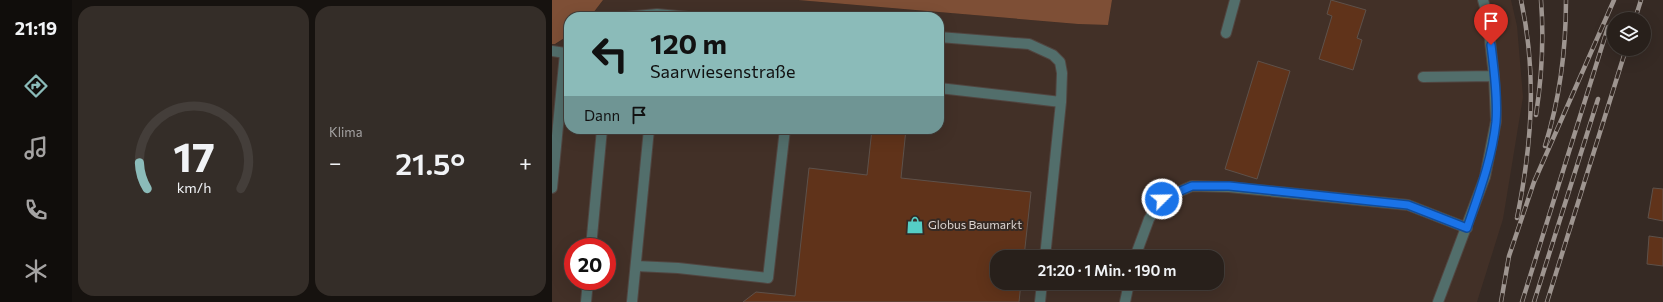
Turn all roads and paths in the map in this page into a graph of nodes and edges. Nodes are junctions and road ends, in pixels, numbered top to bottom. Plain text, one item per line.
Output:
1 (1235, 0) edge
2 (1483, 0) edge
3 (1226, 33) dead end
4 (944, 37) edge
5 (552, 51) edge
6 (564, 51) edge
7 (1494, 76) junction
8 (1423, 77) dead end
9 (564, 78) edge
10 (944, 89) edge
11 (1061, 102) junction
12 (602, 134) edge
13 (648, 134) edge
14 (784, 134) edge
15 (552, 188) edge
16 (1467, 228) junction
17 (592, 238) edge
18 (1046, 250) edge
19 (1138, 250) edge
20 (636, 266) junction
21 (587, 290) edge
22 (1041, 290) edge
23 (1128, 290) edge
24 (586, 302) edge
25 (632, 302) edge
26 (1040, 302) edge
27 (1125, 302) edge
28 (1438, 302) edge

1 - 3 street
2 - 7 street
4 - 11 street
5 - 6 street
7 - 8 street
7 - 16 street
9 - 15 street
10 - 11 street
11 - 18 street
12 - 17 street
13 - 20 street
14 - 20 street
16 - 19 street
16 - 28 street
20 - 25 street
21 - 24 street
22 - 26 street
23 - 27 street

